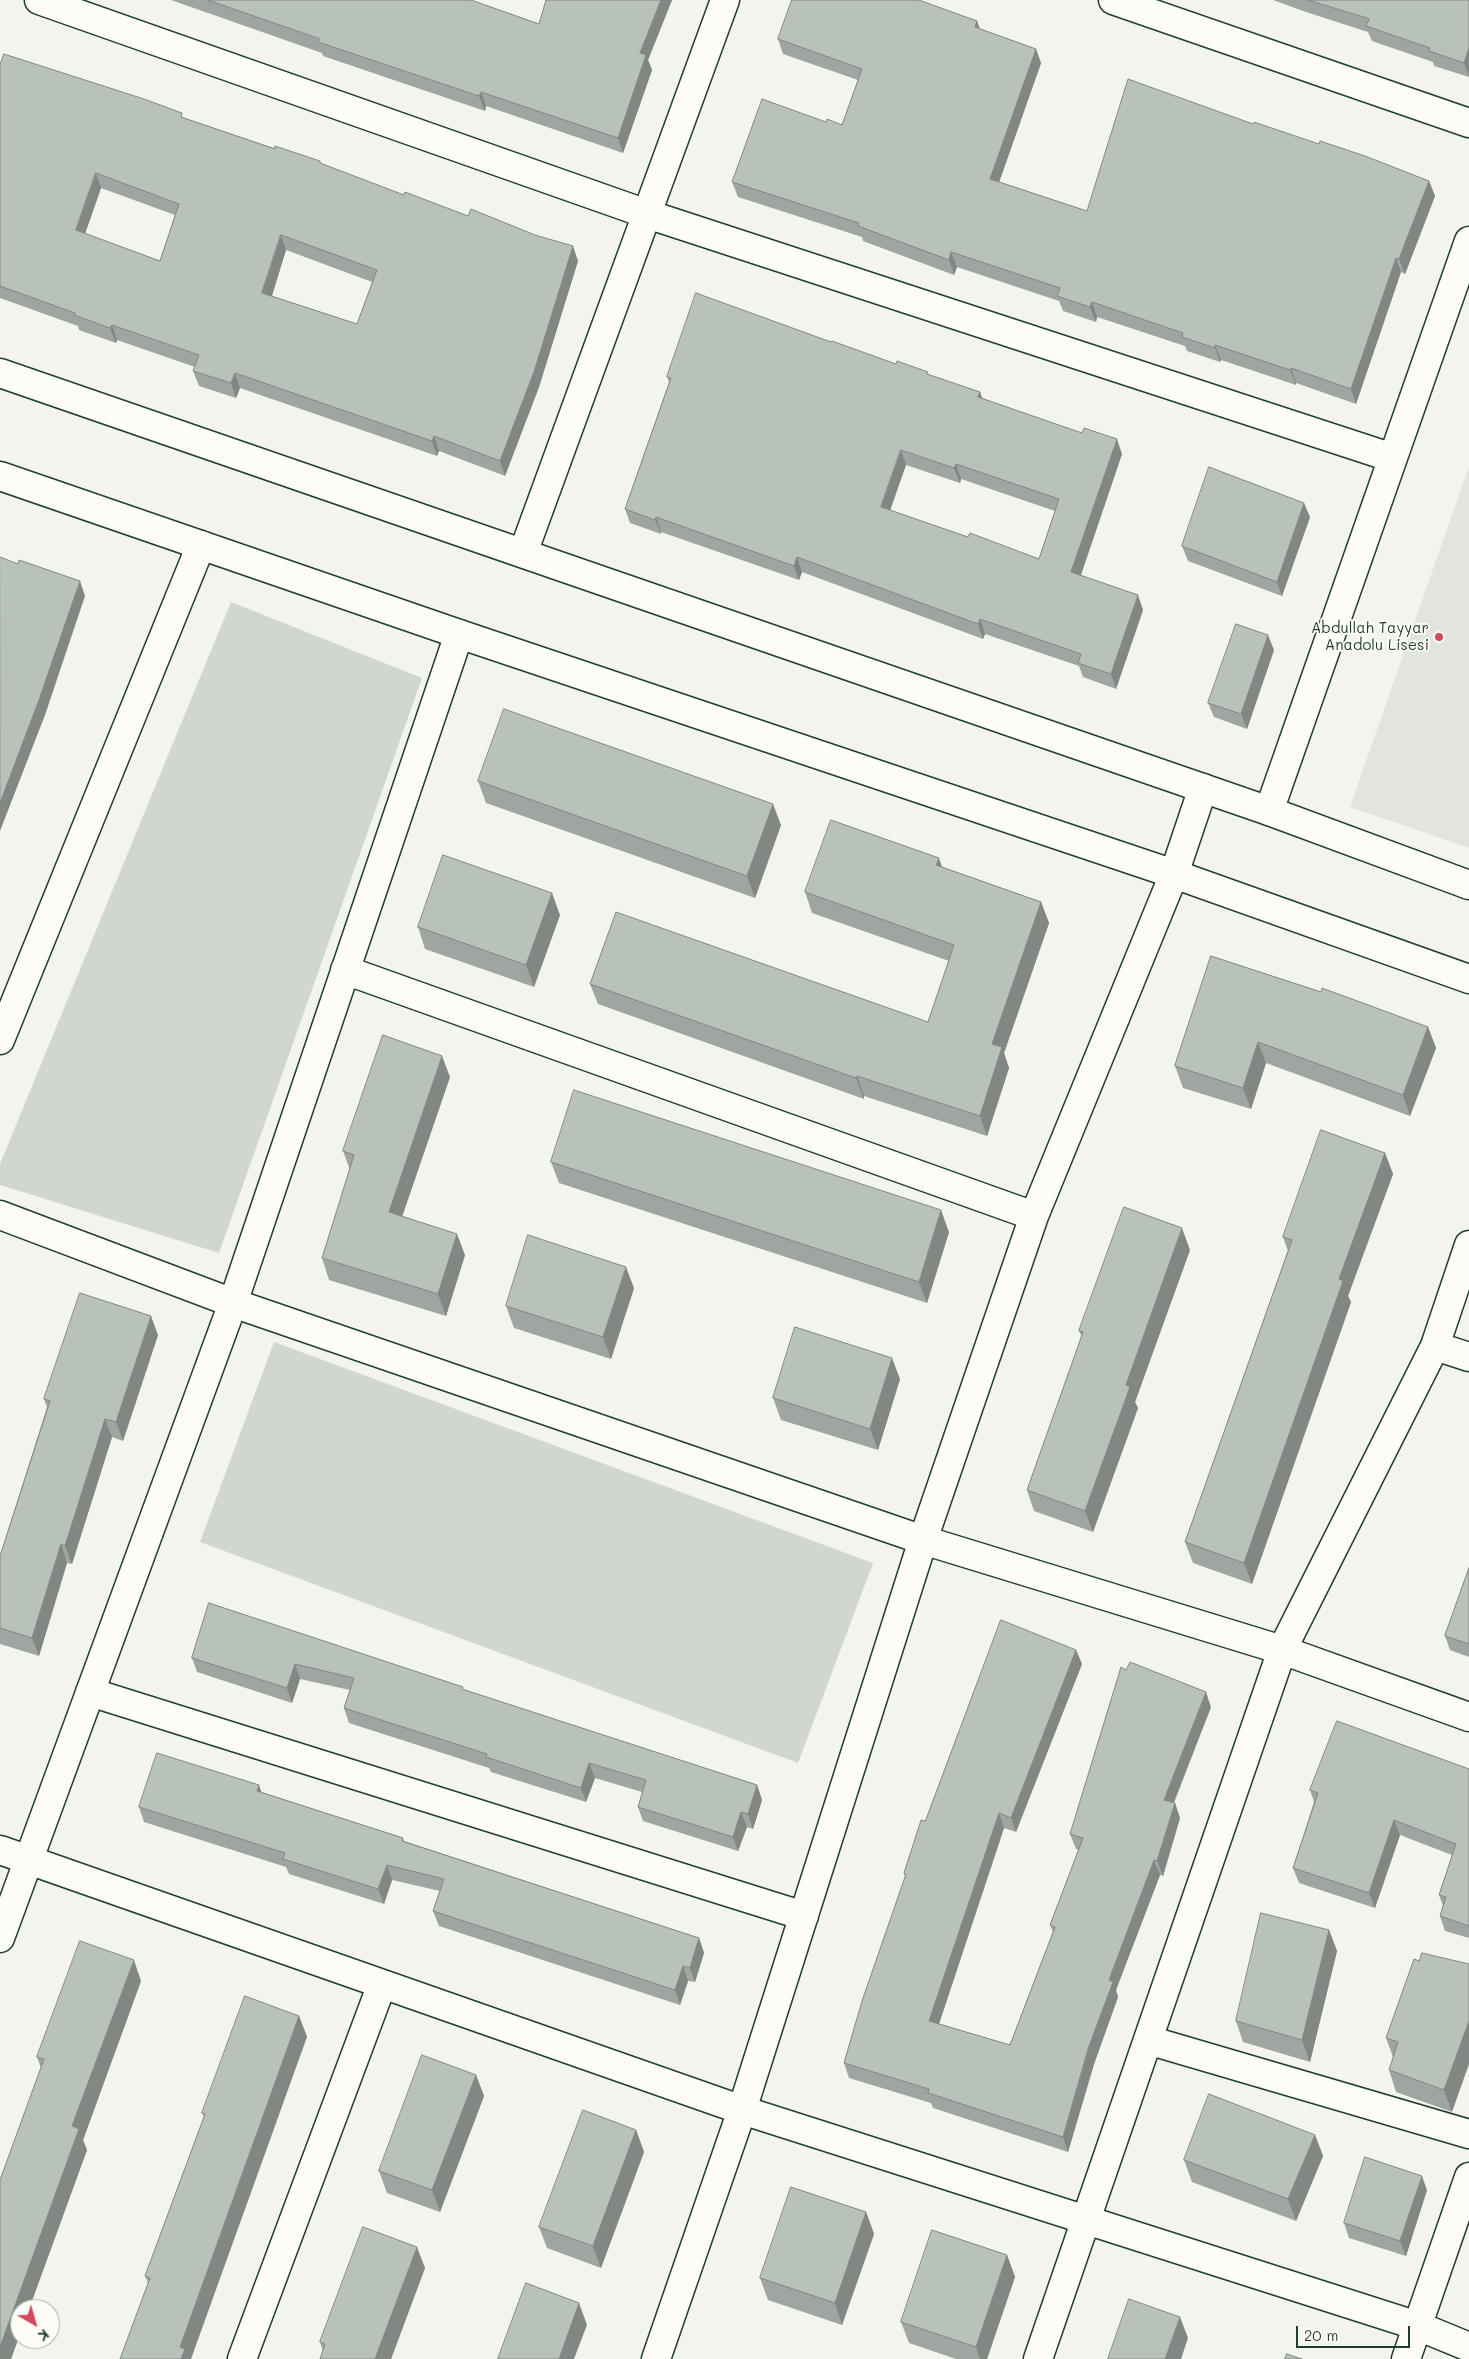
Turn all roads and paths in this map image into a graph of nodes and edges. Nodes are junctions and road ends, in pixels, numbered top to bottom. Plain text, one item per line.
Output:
1 (39, 0) edge
2 (725, 0) edge
3 (1113, 0) edge
4 (1469, 123) edge
5 (647, 214) junction
6 (1469, 241) edge
7 (0, 373) edge
8 (1392, 458) junction
9 (0, 476) edge
10 (201, 545) junction
11 (523, 553) junction
12 (459, 634) junction
13 (1203, 788) junction
14 (1269, 811) junction
15 (1174, 874) junction
16 (1469, 885) edge
17 (345, 970) junction
18 (1469, 979) edge
19 (0, 1040) edge
20 (0, 1215) edge
21 (1034, 1216) junction
22 (1469, 1244) edge
23 (233, 1303) junction
24 (1435, 1346) junction
25 (1469, 1357) edge
26 (923, 1540) junction
27 (1282, 1650) junction
28 (90, 1692) junction
29 (1469, 1717) edge
30 (0, 1850) edge
31 (29, 1860) junction
32 (804, 1916) junction
33 (0, 1938) edge
34 (382, 1984) junction
35 (1148, 2040) junction
36 (742, 2110) junction
37 (1469, 2134) edge
38 (1469, 2177) edge
39 (1087, 2219) junction
40 (1418, 2326) junction
41 (1469, 2347) edge
42 (242, 2359) edge
43 (656, 2359) edge
44 (1038, 2359) edge
45 (1406, 2359) edge

1 - 5 street
2 - 5 street
3 - 4 street
5 - 8 street
5 - 11 street
6 - 8 street
7 - 11 street
8 - 14 street
9 - 10 street
10 - 12 street
10 - 19 street
11 - 13 street
12 - 15 street
12 - 17 street
13 - 14 street
13 - 15 street
14 - 16 street
15 - 18 street
15 - 21 street
17 - 21 street
17 - 23 street
20 - 23 street
21 - 26 street
22 - 24 street
23 - 26 street
23 - 28 street
24 - 25 street
24 - 27 street
26 - 27 street
26 - 32 street
27 - 29 street
27 - 35 street
28 - 31 street
28 - 32 street
30 - 31 street
31 - 33 street
31 - 34 street
32 - 36 street
34 - 36 street
34 - 42 street
35 - 37 street
35 - 39 street
36 - 39 street
36 - 43 street
38 - 40 street
39 - 40 street
39 - 44 street
40 - 41 street
40 - 45 street

